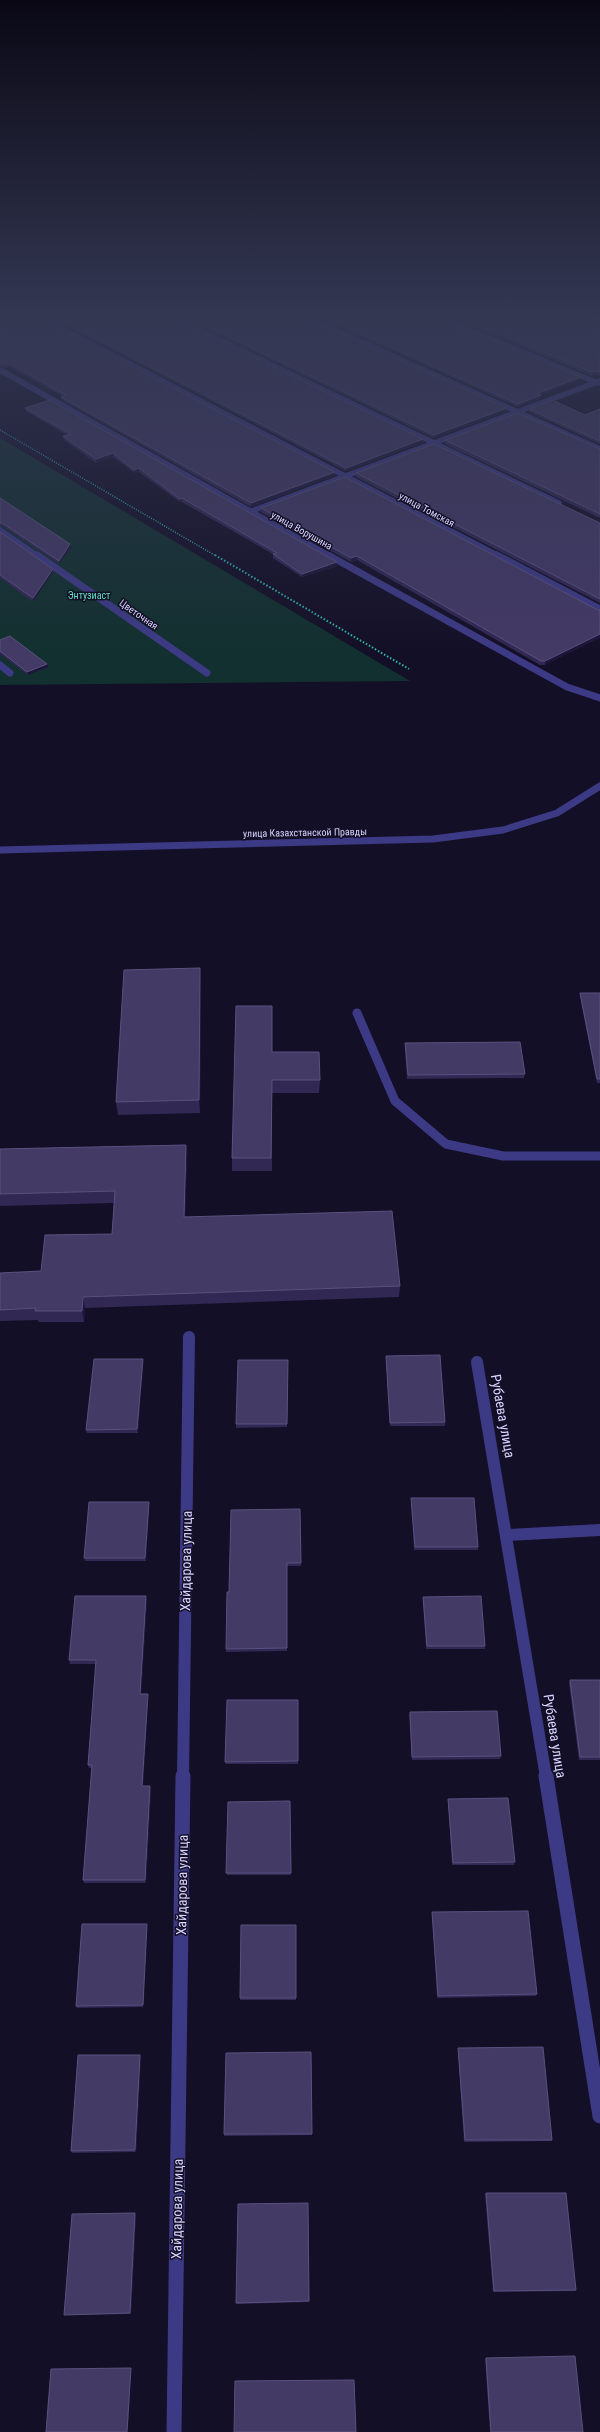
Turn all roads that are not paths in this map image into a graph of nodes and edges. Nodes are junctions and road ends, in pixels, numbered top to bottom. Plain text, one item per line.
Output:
1 (101, 427) edge
2 (251, 427) edge
3 (401, 427) edge
4 (476, 427) edge
5 (552, 427) edge
6 (433, 443) junction
7 (600, 449) edge
8 (344, 476) junction
9 (565, 506) edge
10 (249, 512) junction
11 (0, 530) edge
12 (600, 610) edge
13 (0, 665) edge
14 (10, 673) dead end
15 (207, 673) dead end
16 (600, 698) edge
17 (600, 786) edge
18 (0, 850) edge
19 (357, 1013) dead end
20 (600, 1156) edge
21 (189, 1337) dead end
22 (477, 1362) dead end
23 (600, 1530) edge
24 (507, 1535) junction
25 (600, 2116) edge
26 (174, 2432) edge

1 - 10 street, улица Ворушина
2 - 8 street, улица Томская
3 - 6 street
4 - 6 street
5 - 7 street
6 - 8 street
6 - 9 street
8 - 10 street
8 - 12 street, улица Томская
10 - 16 street, улица Ворушина
11 - 15 street, Цветочная
13 - 14 street
17 - 18 street, улица Казахстанской Правды
19 - 20 street
21 - 26 street, Хайдарова улица
22 - 24 street, Рубаева улица
23 - 24 street
24 - 25 street, Рубаева улица

